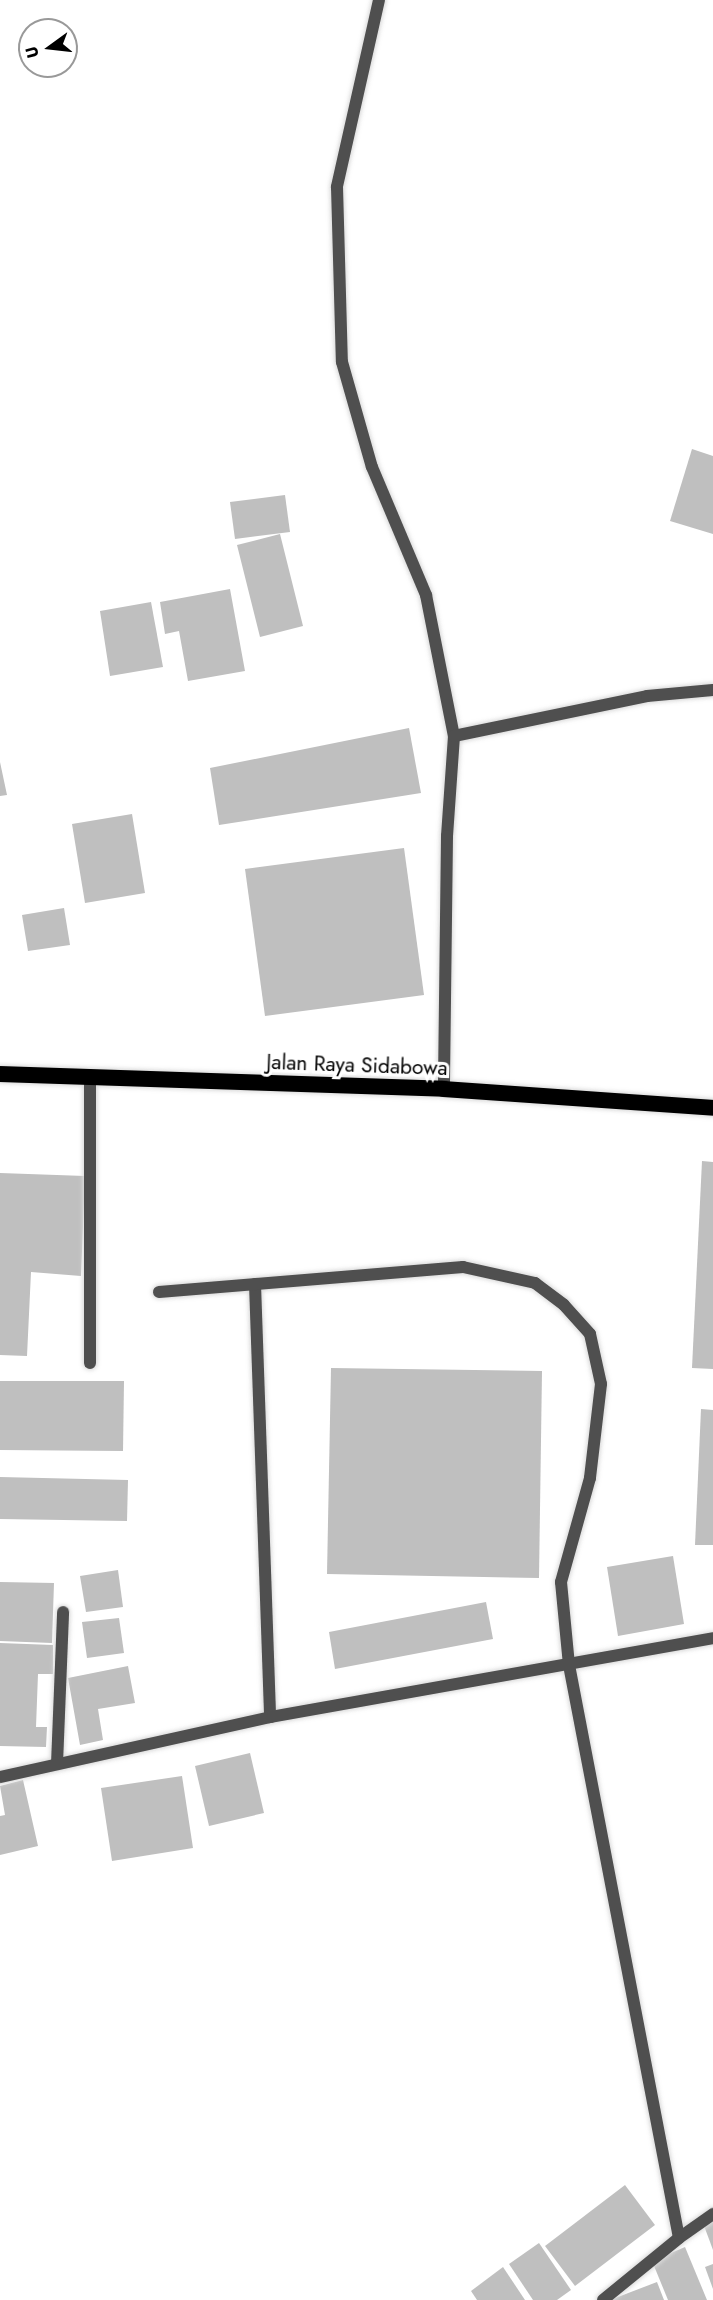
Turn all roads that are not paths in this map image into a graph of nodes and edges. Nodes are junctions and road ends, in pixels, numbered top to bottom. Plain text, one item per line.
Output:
1 (379, 0) edge
2 (713, 690) edge
3 (454, 736) junction
4 (0, 1074) edge
5 (90, 1080) junction
6 (444, 1089) junction
7 (713, 1108) edge
8 (255, 1284) junction
9 (159, 1292) dead end
10 (90, 1363) dead end
11 (63, 1612) dead end
12 (713, 1638) edge
13 (569, 1665) junction
14 (270, 1717) junction
15 (57, 1764) junction
16 (0, 1777) edge
17 (713, 2214) edge
18 (679, 2238) junction
19 (603, 2300) edge

1 - 3 street
2 - 3 street
3 - 6 street
4 - 5 highway, Jalan Raya Sidabowa
5 - 6 highway, Jalan Raya Sidabowa
5 - 10 street
6 - 7 highway, Jalan Raya Sidabowa
8 - 9 street
8 - 13 street
8 - 14 street
11 - 15 street
12 - 13 street
13 - 14 street
13 - 18 street
14 - 15 street
15 - 16 street
17 - 18 street
18 - 19 street

